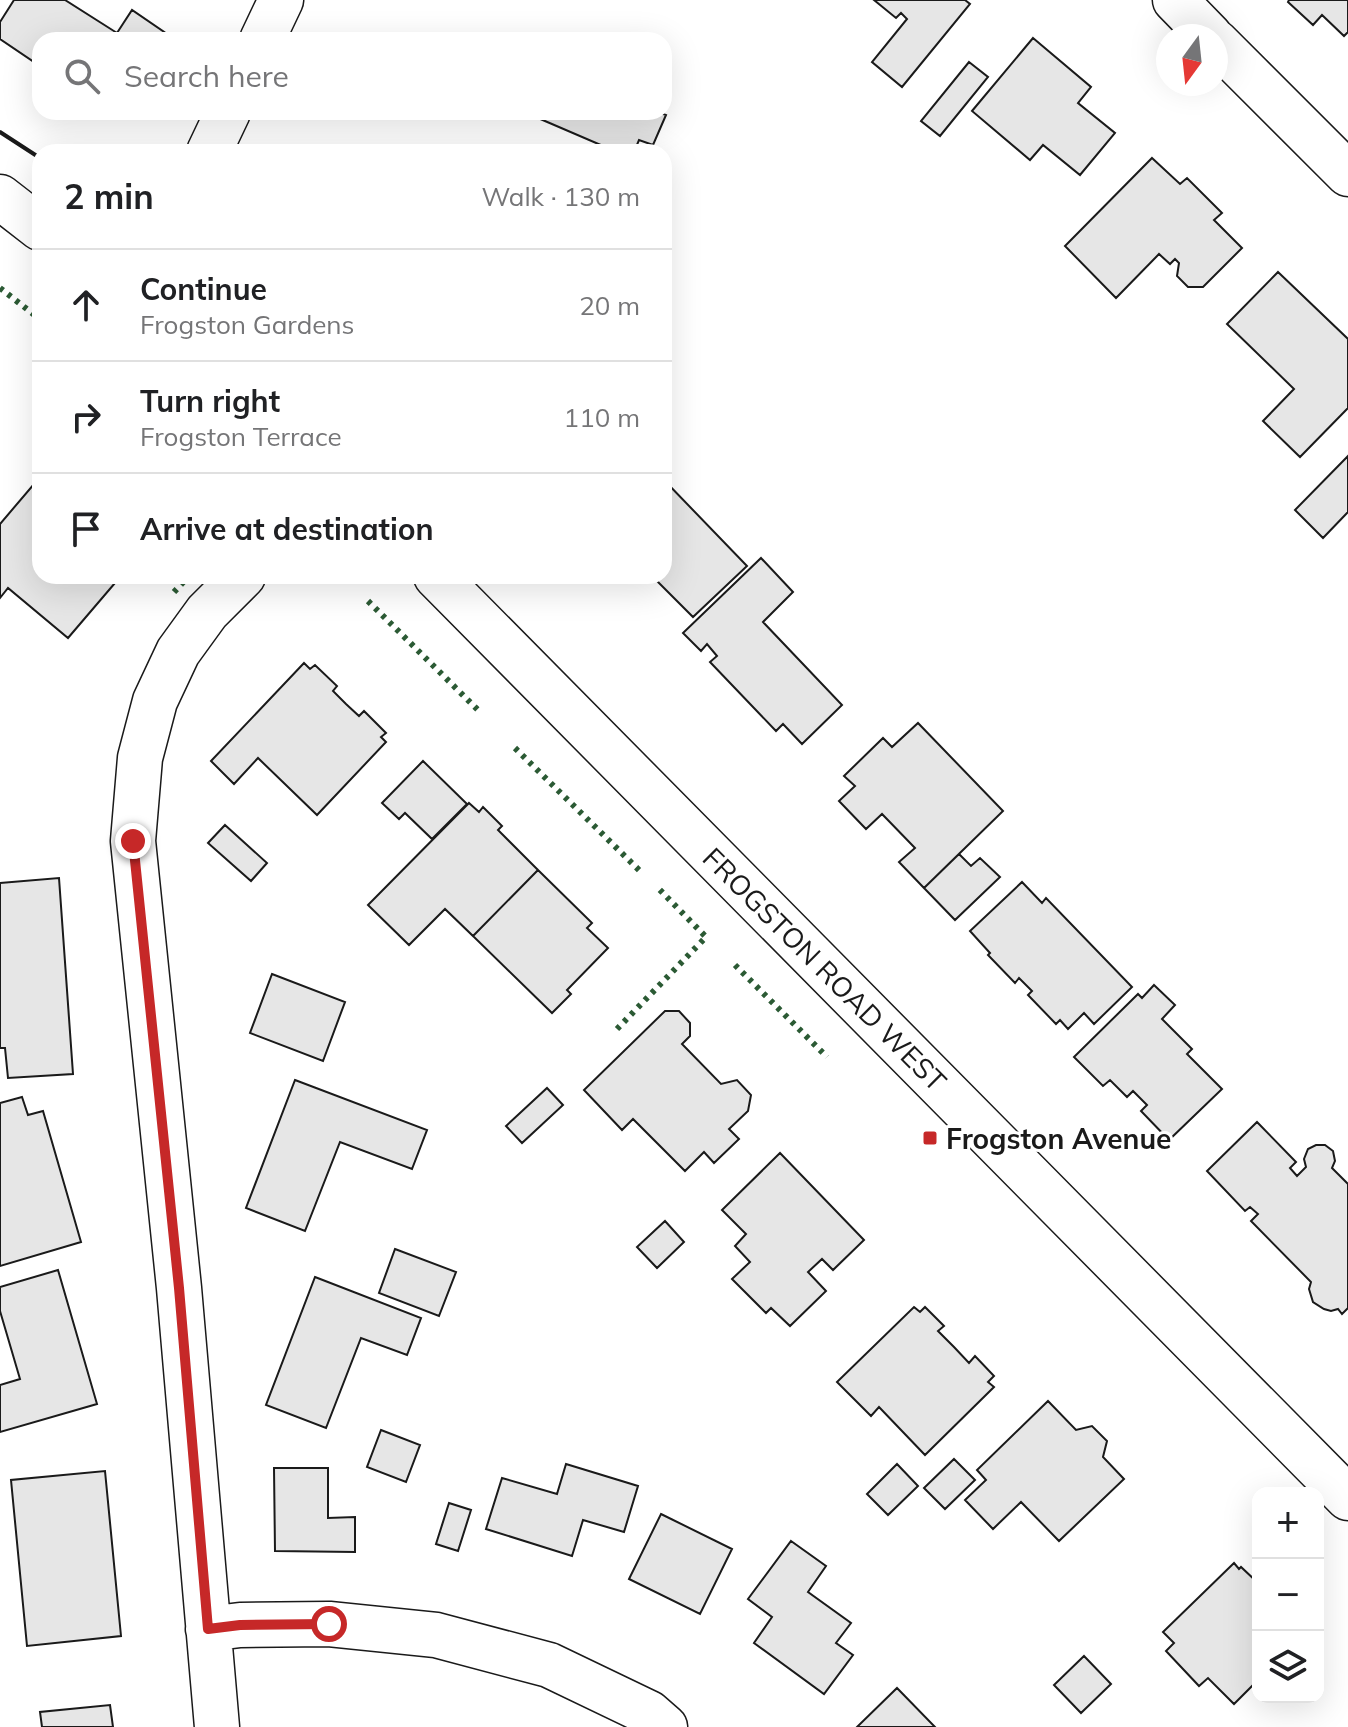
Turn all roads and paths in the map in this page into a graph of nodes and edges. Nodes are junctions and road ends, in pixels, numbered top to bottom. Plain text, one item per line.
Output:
1 (281, 0) edge
2 (1175, 0) edge
3 (1198, 24) edge
4 (266, 32) edge
5 (1228, 54) edge
6 (224, 120) edge
7 (213, 144) edge
8 (1348, 174) edge
9 (0, 197) edge
10 (32, 222) edge
11 (235, 584) edge
12 (444, 584) edge
13 (1348, 1498) edge
14 (208, 1629) junction
15 (217, 1727) edge
16 (665, 1727) edge

1 - 4 street
2 - 3 street
5 - 8 street
6 - 7 street
9 - 10 street
11 - 14 street
12 - 13 street, FROGSTON ROAD WEST
14 - 15 street
14 - 16 street

